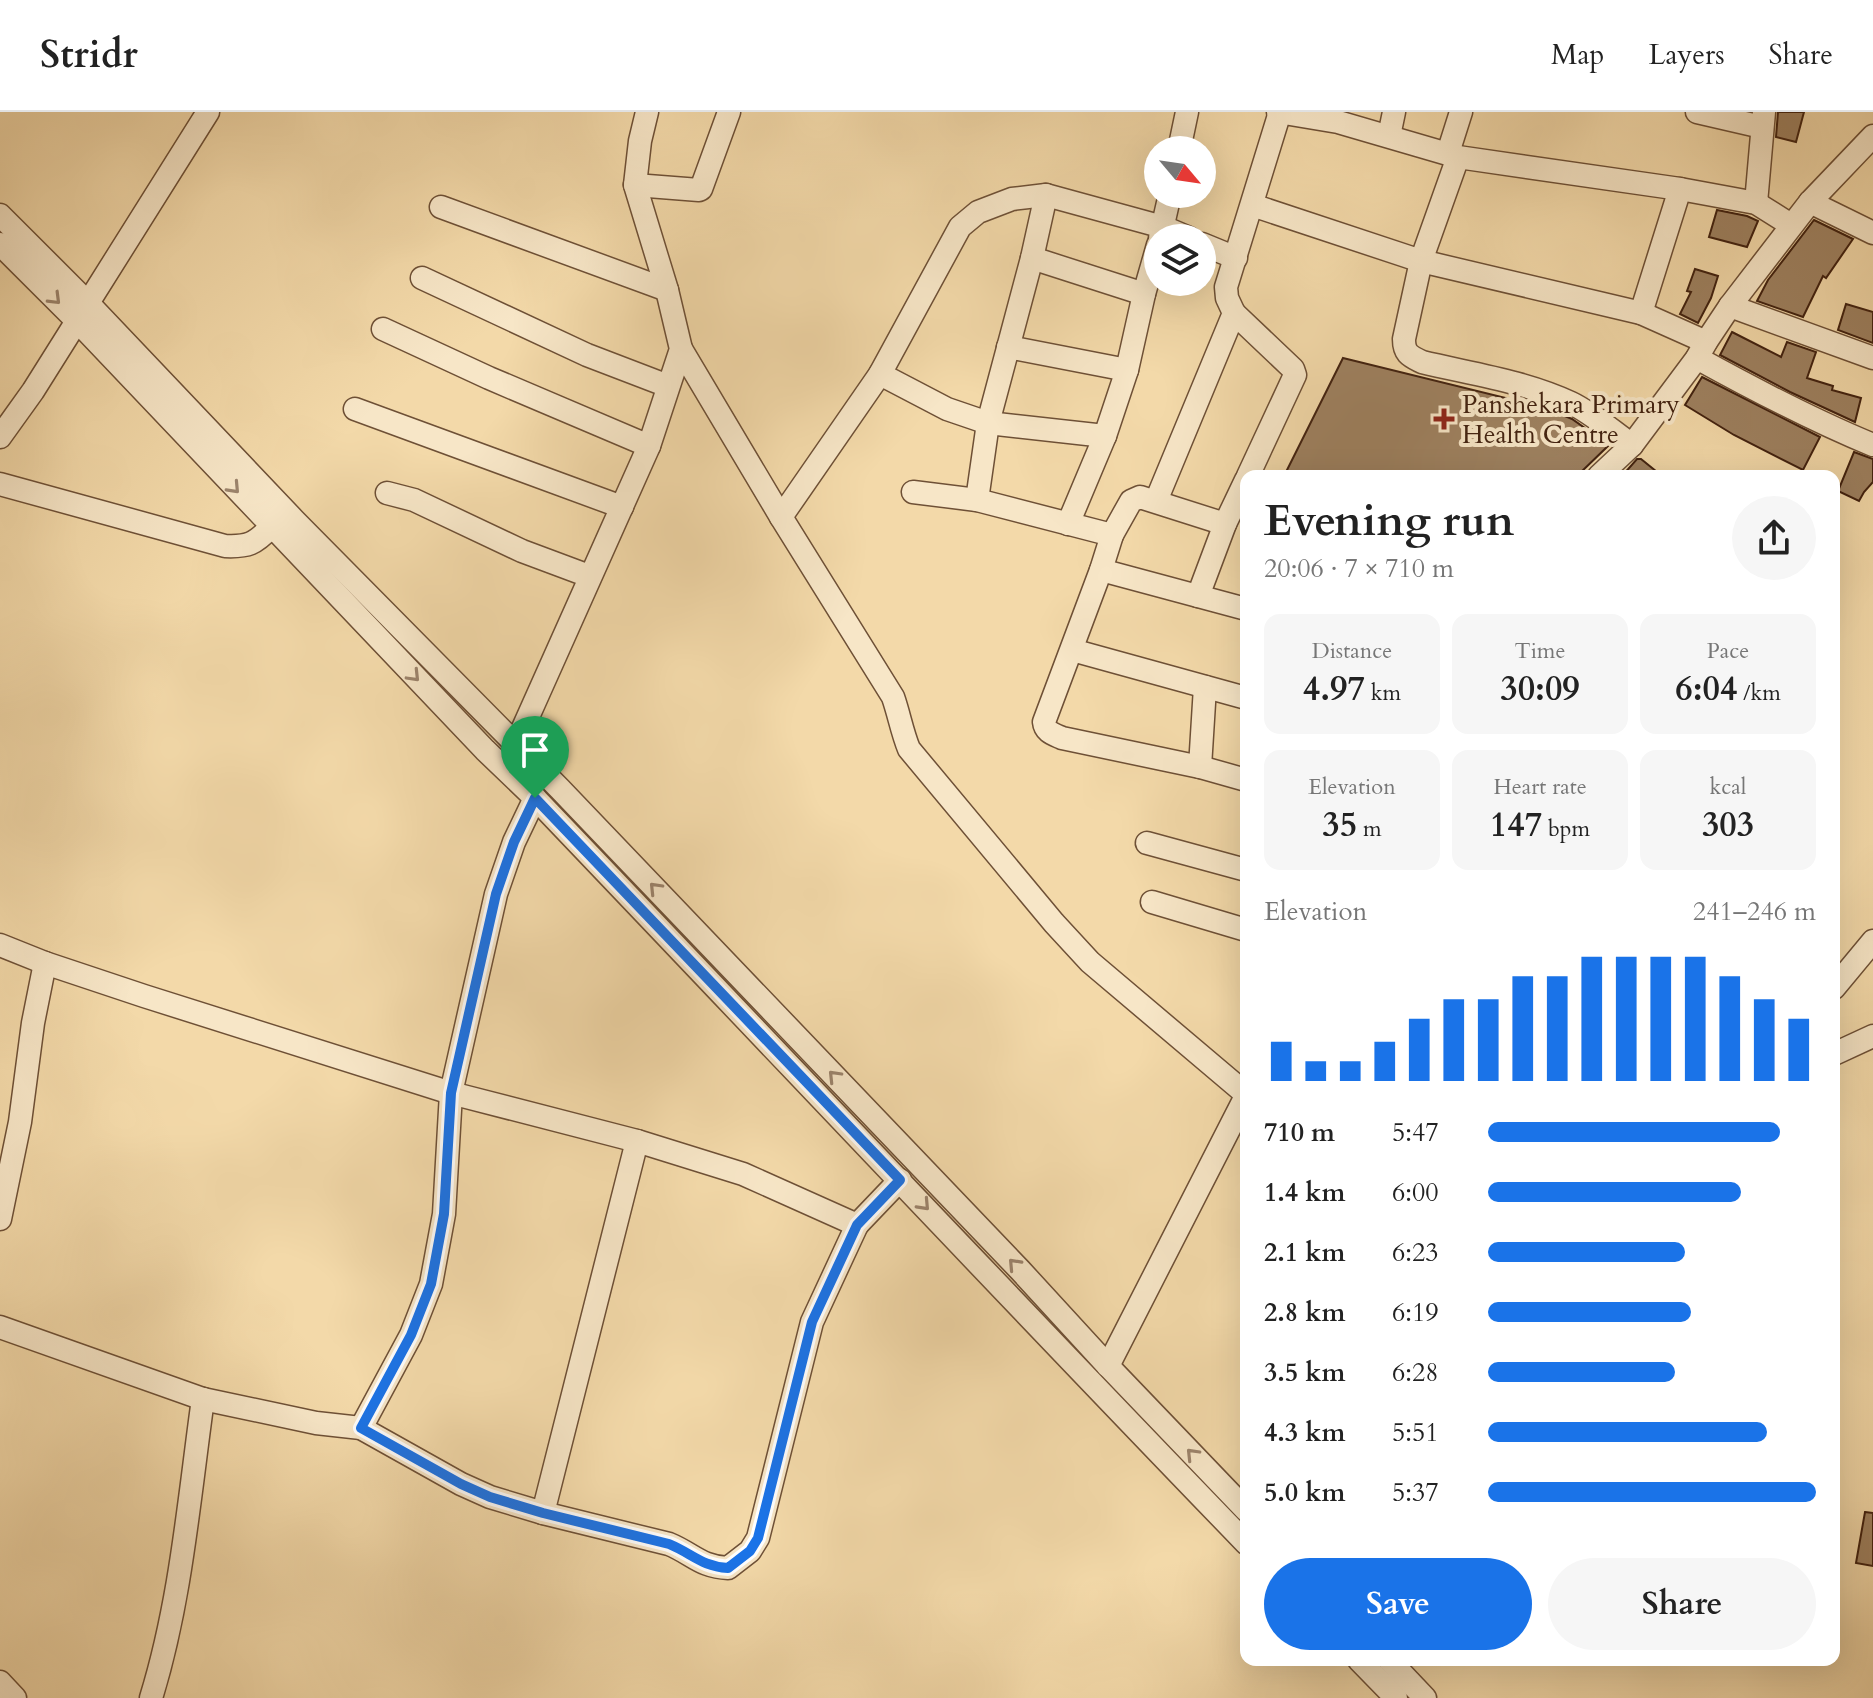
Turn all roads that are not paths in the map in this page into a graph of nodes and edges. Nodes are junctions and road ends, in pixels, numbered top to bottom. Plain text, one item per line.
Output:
1 (208, 112) edge
2 (647, 112) edge
3 (729, 112) edge
4 (1187, 112) edge
5 (1279, 112) edge
6 (1394, 112) edge
7 (1461, 112) edge
8 (1697, 112) edge
9 (1763, 120) edge
10 (1182, 136) edge
11 (1389, 136) junction
12 (1873, 136) edge
13 (1453, 155) junction
14 (635, 185) junction
15 (1680, 189) junction
16 (1046, 195) junction
17 (1810, 202) junction
18 (1756, 203) junction
19 (1252, 205) junction
20 (441, 207) dead end
21 (0, 215) edge
22 (1791, 225) junction
23 (1144, 231) edge
24 (1873, 233) edge
25 (0, 244) edge
26 (1216, 250) edge
27 (1032, 258) junction
28 (1236, 258) junction
29 (1421, 261) junction
30 (422, 278) dead end
31 (667, 290) junction
32 (1144, 294) joint
33 (1730, 306) junction
34 (83, 312) junction
35 (1234, 313) junction
36 (1641, 313) junction
37 (383, 329) dead end
38 (1008, 347) junction
39 (681, 349) junction
40 (1701, 350) junction
41 (1873, 358) edge
42 (137, 370) junction
43 (1127, 370) junction
44 (880, 374) junction
45 (668, 386) junction
46 (355, 409) dead end
47 (988, 423) junction
48 (1105, 436) junction
49 (0, 437) edge
50 (1632, 445) junction
51 (1873, 445) edge
52 (649, 446) junction
53 (1251, 470) edge
54 (1606, 470) edge
55 (0, 484) edge
56 (913, 492) dead end
57 (387, 493) dead end
58 (1240, 493) edge
59 (977, 500) junction
60 (1156, 501) junction
61 (622, 507) junction
62 (781, 517) junction
63 (1068, 524) junction
64 (1225, 524) junction
65 (271, 527) junction
66 (1112, 535) junction
67 (1101, 570) junction
68 (589, 576) junction
69 (1198, 596) junction
70 (1240, 607) edge
71 (1072, 650) junction
72 (1205, 687) junction
73 (1240, 696) edge
74 (515, 746) junction
75 (1200, 767) junction
76 (1240, 778) edge
77 (535, 798) junction
78 (1147, 843) dead end
79 (1240, 868) edge
80 (1152, 902) dead end
81 (1240, 928) edge
82 (1873, 941) edge
83 (0, 945) edge
84 (45, 963) junction
85 (1840, 981) edge
86 (1873, 1036) edge
87 (1840, 1051) edge
88 (1240, 1090) edge
89 (451, 1093) junction
90 (1240, 1107) edge
91 (637, 1141) junction
92 (900, 1180) junction
93 (0, 1219) edge
94 (857, 1225) junction
95 (0, 1327) edge
96 (1108, 1366) junction
97 (203, 1399) junction
98 (361, 1428) junction
99 (1240, 1504) edge
100 (543, 1513) junction
101 (1240, 1537) edge
102 (1370, 1666) edge
103 (1392, 1678) edge
104 (0, 1682) edge
105 (15, 1698) edge
106 (151, 1698) edge
107 (1425, 1698) edge

1 - 34 street
2 - 14 street
3 - 14 street
4 - 10 street
5 - 11 street
5 - 19 street
6 - 11 street
7 - 13 street
8 - 9 street
9 - 18 street
11 - 13 street
12 - 17 street
13 - 15 street
13 - 29 street
14 - 31 street
15 - 18 street
15 - 36 street
16 - 23 street
16 - 27 street
16 - 44 street
17 - 22 street
17 - 24 street
18 - 22 street
19 - 28 street
19 - 29 street
20 - 31 street
21 - 34 street
22 - 33 street
25 -> 34 street
26 - 28 street
27 - 32 street
27 - 38 street
28 - 35 street
29 - 36 street
29 - 50 street
30 - 45 street
31 - 39 street
32 - 43 street
33 - 40 street
33 - 41 street
34 - 42 street
34 - 49 street
35 - 53 street
35 - 60 street
36 - 40 street
37 - 52 street
38 - 43 street
38 - 47 street
39 - 45 street
39 - 62 street
40 - 50 street
40 - 51 street
42 -> 65 street
42 - 74 street
43 - 48 street
44 - 47 street
44 - 62 street
45 - 52 street
46 - 61 street
47 - 48 street
47 - 59 street
48 - 63 street
50 - 54 street
52 - 61 street
55 - 65 street
56 - 59 street
57 - 68 street
58 - 64 street
59 - 63 street
60 - 64 street
60 - 66 street
61 - 68 street
62 - 88 street
63 - 66 street
64 - 69 street
65 -> 77 street
66 - 67 street
67 - 69 street
67 - 71 street
68 - 74 street
69 - 70 street
71 - 72 street
71 - 75 street
72 - 73 street
72 - 75 street
96 -> 74 street
75 - 76 street
77 - 89 street
77 - 92 street
78 - 79 street
80 - 81 street
82 - 85 street
83 - 84 street
84 - 89 street
84 - 93 street
86 - 87 street
89 - 91 street
89 - 98 street
90 - 96 street
91 - 94 street
91 - 100 street
92 - 94 street
92 -> 101 street
94 - 100 street
95 - 97 street
99 -> 96 street
97 - 98 street
97 - 106 street
98 - 100 street
102 - 103 street
103 - 107 street
104 - 105 street

